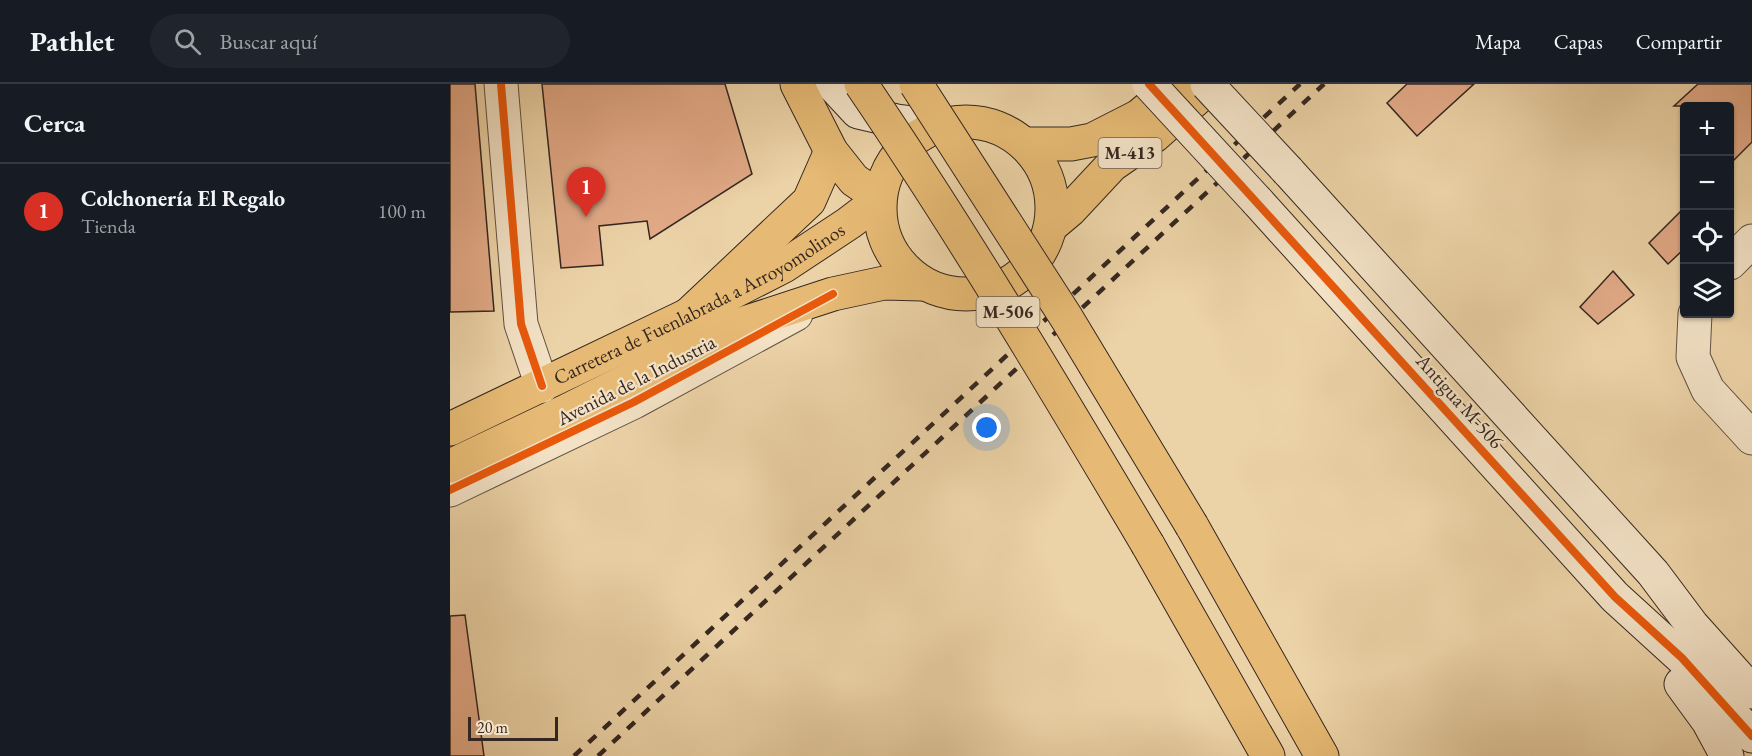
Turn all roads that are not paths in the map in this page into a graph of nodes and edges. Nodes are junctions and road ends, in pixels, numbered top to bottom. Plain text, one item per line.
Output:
1 (501, 84) edge
2 (797, 84) edge
3 (832, 84) edge
4 (861, 84) edge
5 (916, 84) edge
6 (1149, 84) edge
7 (1177, 84) edge
8 (1207, 84) edge
9 (1213, 84) edge
10 (937, 126) junction
11 (1024, 144) junction
12 (831, 151) junction
13 (879, 199) junction
14 (1051, 226) junction
15 (1752, 241) edge
16 (1734, 259) edge
17 (922, 284) junction
18 (833, 294) junction
19 (688, 315) junction
20 (1695, 318) edge
21 (542, 386) junction
22 (450, 429) edge
23 (1752, 438) edge
24 (450, 466) edge
25 (450, 490) edge
26 (1653, 573) junction
27 (1615, 597) junction
28 (1752, 661) edge
29 (1752, 692) edge
30 (1752, 736) edge
31 (1268, 756) edge
32 (1322, 756) edge
33 (1727, 756) edge

1 - 21 street
2 - 12 main road
3 - 10 street
4 - 31 main road, M-506, bridge
5 - 32 main road, M-506, bridge
6 - 27 street, Antigua M-506, bridge
7 - 11 main road, M-413
8 - 26 street, Antigua M-506, bridge
9 - 14 main road, M-413
10 - 11 main road, M-413
10 - 13 main road, M-413
11 - 14 main road, M-413
12 - 13 main road
12 - 19 main road
13 - 17 main road, M-413
13 - 19 main road, Carretera de Fuenlabrada a Arroyomolinos
14 - 17 main road, M-413
15 - 16 street
17 - 18 main road, Carretera de Fuenlabrada a Arroyomolinos / M-413
18 - 24 main road, Carretera de Fuenlabrada a Arroyomolinos / M-413
18 - 25 street, Avenida de la Industria
19 - 21 main road, Carretera de Fuenlabrada a Arroyomolinos
20 - 23 street
21 - 22 main road, Carretera de Fuenlabrada a Arroyomolinos
26 - 28 street
26 - 29 street, Antigua M-506
27 - 30 street, Antigua M-506
27 - 33 street

